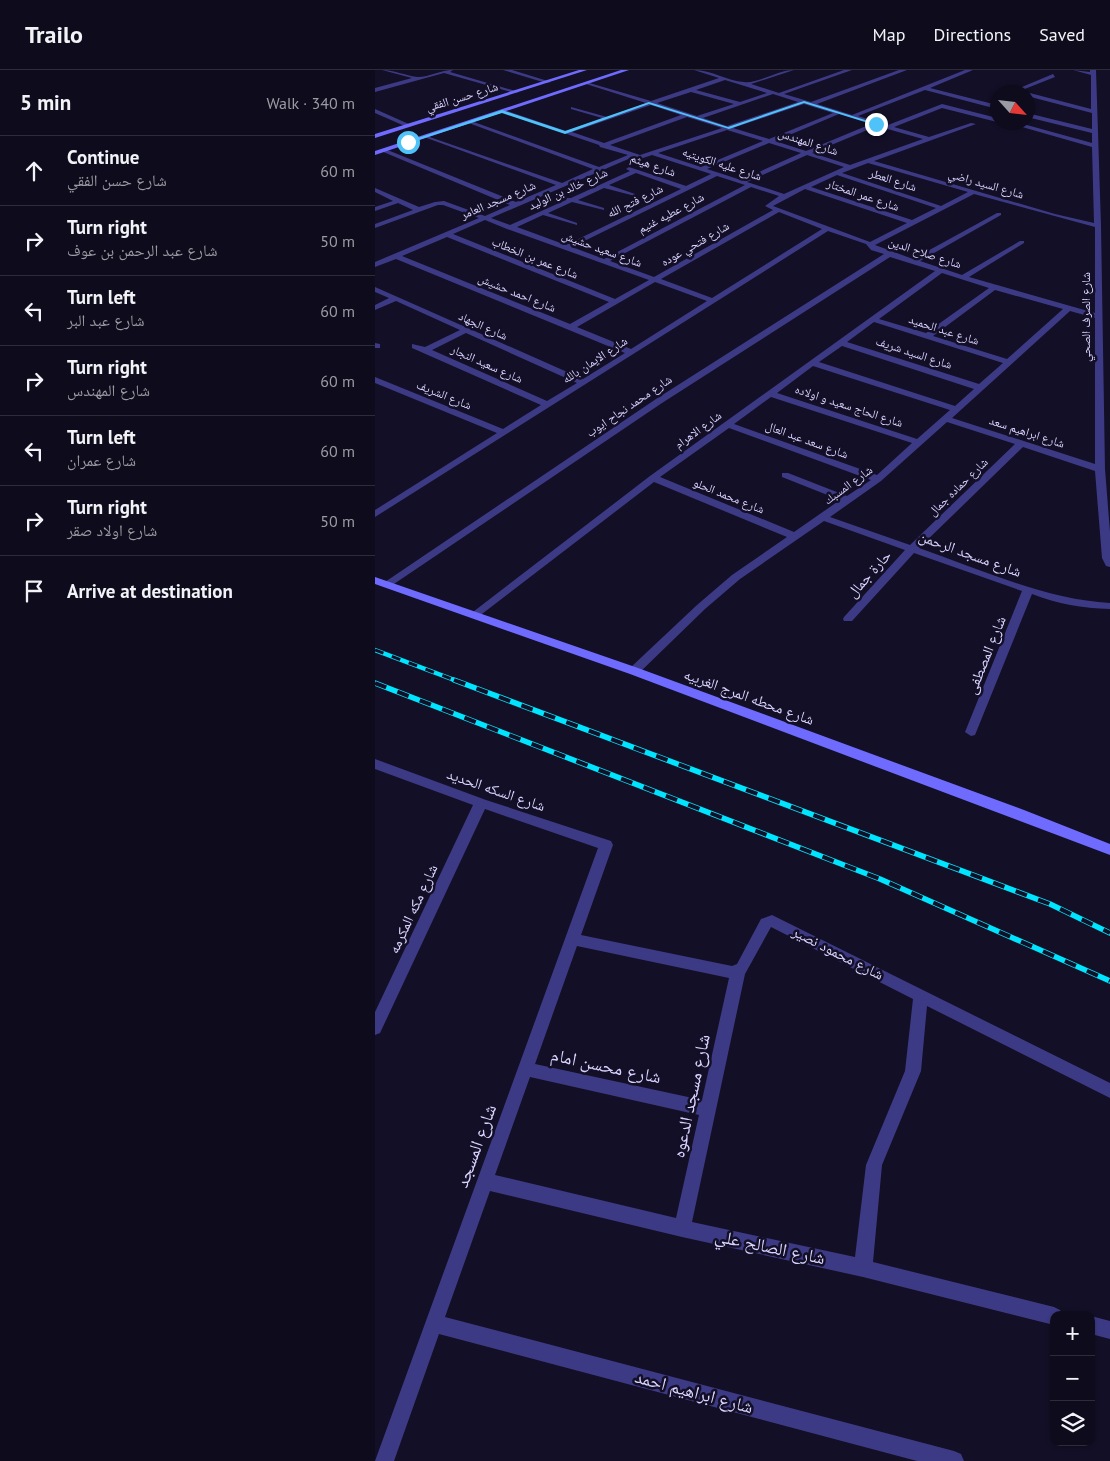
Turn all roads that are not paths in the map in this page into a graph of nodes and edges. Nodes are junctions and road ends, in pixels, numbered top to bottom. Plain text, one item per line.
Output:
1 (385, 70) edge
2 (507, 70) edge
3 (584, 70) edge
4 (626, 70) edge
5 (697, 70) edge
6 (791, 70) edge
7 (849, 70) edge
8 (904, 70) edge
9 (970, 70) edge
10 (1076, 70) edge
11 (448, 71) edge
12 (1093, 72) edge
13 (1053, 76) dead end
14 (725, 78) junction
15 (419, 79) junction
16 (548, 82) junction
17 (588, 83) junction
18 (747, 84) junction
19 (1033, 85) edge
20 (676, 86) dead end
21 (924, 88) junction
22 (375, 90) edge
23 (691, 90) junction
24 (516, 92) junction
25 (778, 93) junction
26 (1035, 96) edge
27 (804, 102) junction
28 (990, 102) edge
29 (649, 103) junction
30 (742, 104) junction
31 (812, 104) junction
32 (985, 104) junction
33 (990, 105) edge
34 (573, 108) dead end
35 (375, 111) edge
36 (502, 111) junction
37 (1095, 112) junction
38 (837, 113) junction
39 (686, 115) junction
40 (851, 117) junction
41 (1035, 117) edge
42 (606, 118) junction
43 (697, 118) junction
44 (990, 118) edge
45 (469, 122) junction
46 (876, 124) junction
47 (973, 124) dead end
48 (409, 126) junction
49 (729, 128) junction
50 (887, 128) junction
51 (1035, 129) edge
52 (565, 132) junction
53 (1095, 132) junction
54 (385, 133) junction
55 (375, 136) edge
56 (393, 136) dead end
57 (426, 136) junction
58 (400, 139) dead end
59 (928, 139) junction
60 (767, 140) junction
61 (408, 142) junction
62 (602, 146) junction
63 (1096, 146) junction
64 (383, 150) junction
65 (375, 153) edge
66 (653, 153) junction
67 (806, 153) junction
68 (631, 156) junction
69 (869, 161) junction
70 (612, 163) junction
71 (850, 167) junction
72 (598, 169) junction
73 (701, 169) junction
74 (637, 172) junction
75 (837, 173) junction
76 (716, 174) junction
77 (742, 182) junction
78 (562, 185) junction
79 (750, 185) junction
80 (604, 186) junction
81 (805, 187) junction
82 (686, 188) junction
83 (375, 190) edge
84 (545, 192) junction
85 (973, 192) junction
86 (554, 195) dead end
87 (633, 195) dead end
88 (784, 196) junction
89 (563, 197) dead end
90 (572, 200) junction
91 (398, 201) junction
92 (516, 205) junction
93 (942, 208) junction
94 (375, 209) edge
95 (602, 209) dead end
96 (419, 210) junction
97 (777, 210) junction
98 (543, 213) junction
99 (999, 214) dead end
100 (483, 219) junction
101 (575, 224) dead end
102 (913, 224) junction
103 (375, 226) edge
104 (1098, 226) junction
105 (509, 228) junction
106 (828, 228) junction
107 (447, 234) junction
108 (1021, 242) dead end
109 (871, 244) junction
110 (565, 248) junction
111 (889, 254) junction
112 (395, 256) junction
113 (603, 262) junction
114 (913, 262) junction
115 (376, 263) edge
116 (940, 270) junction
117 (962, 278) junction
118 (655, 280) junction
119 (375, 288) edge
120 (993, 288) junction
121 (396, 298) junction
122 (713, 301) junction
123 (615, 302) junction
124 (375, 308) edge
125 (1068, 309) junction
126 (1097, 316) junction
127 (872, 319) junction
128 (571, 327) junction
129 (467, 330) junction
130 (927, 336) junction
131 (839, 342) junction
132 (415, 346) dead end
133 (425, 350) junction
134 (631, 352) junction
135 (811, 362) junction
136 (1009, 362) junction
137 (375, 380) edge
138 (583, 382) junction
139 (981, 388) junction
140 (769, 393) junction
141 (548, 404) junction
142 (957, 409) junction
143 (947, 419) junction
144 (727, 424) junction
145 (504, 432) junction
146 (921, 443) junction
147 (1021, 443) junction
148 (1099, 469) junction
149 (785, 475) dead end
150 (653, 478) junction
151 (878, 479) junction
152 (848, 500) junction
153 (375, 514) edge
154 (824, 518) junction
155 (1106, 520) edge
156 (796, 536) junction
157 (912, 549) junction
158 (1110, 564) edge
159 (381, 582) edge
160 (1028, 590) junction
161 (1110, 606) edge
162 (474, 615) junction
163 (848, 619) dead end
164 (634, 671) junction
165 (971, 732) dead end
166 (375, 764) edge
167 (481, 803) junction
168 (606, 846) joint
169 (1110, 850) edge
170 (572, 939) junction
171 (738, 972) junction
172 (921, 995) junction
173 (375, 1028) edge
174 (525, 1069) junction
175 (1108, 1091) edge
176 (709, 1109) junction
177 (485, 1181) junction
178 (682, 1228) junction
179 (863, 1268) junction
180 (1050, 1315) edge
181 (434, 1323) junction
182 (1095, 1326) edge
183 (1110, 1330) edge
184 (384, 1461) edge
185 (954, 1461) edge

1 - 15 street
2 - 16 street
3 - 16 street, شارع حسن الفقي
4 - 17 street, شارع حسن الفقي
5 - 14 street
6 - 18 street
7 - 25 street
8 - 31 street
9 - 21 street
10 - 12 street
11 - 15 street
11 - 24 street
12 - 37 street, شارع الصرف الصحي
13 - 19 street
14 - 18 street
14 - 23 street
15 - 22 street
16 - 24 street, شارع حسن الفقي
17 - 29 street, شارع المهندس
17 - 36 street, شارع حسن الفقي
18 - 25 street
20 - 23 street
21 - 32 street
21 - 40 street
23 - 29 street
23 - 30 street
24 - 48 street, شارع حسن الفقي
25 - 27 street
25 - 30 street
26 - 37 street
27 - 31 street
27 - 49 street
28 - 32 street
29 - 39 street, شارع المهندس
29 - 42 street
30 - 43 street
31 - 38 street
32 - 33 street
34 - 42 street
35 - 48 street
36 - 45 street, شارع حسن الفقي
36 - 52 street
37 - 53 street, شارع الصرف الصحي
38 - 40 street
38 - 60 street
39 - 43 street, شارع المهندس
39 - 62 street
40 - 46 street
41 - 53 street
42 - 52 street
43 - 49 street, شارع المهندس
44 - 50 street
45 - 57 street, شارع حسن الفقي
45 - 72 street
46 - 50 street
46 - 67 street
47 - 59 street
48 - 54 street, شارع حسن الفقي
49 - 60 street, شارع المهندس
49 - 66 street
50 - 59 street
51 - 63 street
52 - 62 street
53 - 63 street, شارع الصرف الصحي
54 - 55 street, شارع حسن الفقي
54 - 56 street
57 - 61 street, شارع حسن الفقي
57 - 78 street
58 - 61 street
59 - 69 street
60 - 67 street, شارع المهندس
60 - 73 street
61 - 64 street, شارع حسن الفقي
62 - 68 street
63 - 104 street, شارع الصرف الصحي
64 - 65 street, شارع حسن الفقي
64 - 92 street
66 - 68 street
66 - 73 street, شارع عليه الكويتيه
67 - 71 street, شارع المهندس
67 - 77 street
68 - 70 street, شارع مسجد العامر
69 - 71 street
69 - 85 street, شارع السيد راضي
70 - 72 street, شارع مسجد العامر
70 - 74 street, شارع هيثم
71 - 75 street
72 - 78 street, شارع مسجد العامر
73 - 76 street, شارع عليه الكويتيه
74 - 80 street, شارع خالد بن الوليد
74 - 82 street, شارع هيثم
75 - 81 street
75 - 93 street, شارع العطر
76 - 77 street, شارع عليه الكويتيه
76 - 82 street, شارع فتح الله
77 - 79 street, شارع عليه الكويتيه
78 - 84 street, شارع مسجد العامر
79 - 88 street, شارع عليه الكويتيه
79 - 113 street, شارع عطيه غنيم
80 - 87 street
80 - 90 street, شارع خالد بن الوليد
81 - 88 street
81 - 102 street, شارع عمر المختار
82 - 110 street, شارع فتح الله
83 - 91 street
84 - 86 street
84 - 92 street, شارع مسجد العامر
85 - 93 street
85 - 104 street, شارع السيد راضي
88 - 97 street
89 - 90 street
90 - 95 street
90 - 98 street, شارع خالد بن الوليد
91 - 94 street
91 - 96 street
92 - 100 street, شارع مسجد العامر
93 - 102 street
96 - 100 street, شارع سعيد حشيش
96 - 103 street, شارع سعيد حشيش
97 - 106 street, شارع صلاح الدين
97 - 118 street, شارع فتحي عوده
98 - 101 street
98 - 105 street, شارع خالد بن الوليد
99 - 114 street
100 - 105 street, شارع سعيد حشيش
100 - 107 street, شارع مسجد العامر
102 - 109 street
104 - 126 street, شارع الصرف الصحي
105 - 110 street, شارع سعيد حشيش
106 - 109 street, شارع صلاح الدين
106 - 122 street, شارع الايمان بالله
107 - 112 street, شارع مسجد العامر
107 - 123 street, شارع عمر بن الخطاب
108 - 117 street
109 - 111 street, شارع صلاح الدين
110 - 113 street, شارع سعيد حشيش
111 - 114 street, شارع صلاح الدين
111 - 159 street, شارع محمد نجاح ايوب
112 - 115 street, شارع مسجد العامر
112 - 128 street, شارع احمد حشيش
113 - 118 street, شارع سعيد حشيش
114 - 116 street, شارع صلاح الدين
116 - 117 street, شارع صلاح الدين
116 - 127 street, شارع الاهرام
117 - 120 street, شارع صلاح الدين
118 - 122 street, شارع سعيد حشيش
118 - 123 street, شارع فتحي عوده
119 - 121 street, شارع الجهاد
120 - 125 street, شارع صلاح الدين
120 - 130 street
121 - 124 street
121 - 129 street, شارع الجهاد
122 - 134 street, شارع الايمان بالله
123 - 128 street, شارع فتحي عوده
125 - 126 street, شارع صلاح الدين
125 - 136 street, شارع المسبك
126 - 148 street, شارع الصرف الصحي
127 - 130 street, شارع عبد الحميد
127 - 131 street, شارع الاهرام
128 - 134 street, شارع احمد حشيش
129 - 133 street
129 - 138 street, شارع الجهاد
130 - 136 street, شارع عبد الحميد
131 - 135 street, شارع الاهرام
131 - 139 street, شارع السيد شريف
132 - 133 street, شارع سعيد النجار
133 - 141 street, شارع سعيد النجار
134 - 138 street, شارع الايمان بالله
135 - 140 street, شارع الاهرام
135 - 142 street
136 - 139 street, شارع المسبك
137 - 145 street, شارع الشريف
138 - 141 street, شارع الايمان بالله
139 - 142 street, شارع المسبك
140 - 144 street, شارع الاهرام
140 - 146 street, شارع الحاج سعيد و اولاده
141 - 145 street, شارع الايمان بالله
142 - 143 street, شارع المسبك
143 - 146 street, شارع المسبك
143 - 147 street, شارع ابراهيم سعد
144 - 150 street, شارع الاهرام
144 - 151 street, شارع سعد عبد العال
145 - 153 street, شارع الايمان بالله
146 - 151 street, شارع المسبك
147 - 148 street, شارع ابراهيم سعد
147 - 157 street, شارع حماده جمال
148 - 155 street, شارع الصرف الصحي
149 - 152 street
150 - 156 street, شارع محمد الحلو
150 - 162 street, شارع الاهرام
151 - 152 street, شارع المسبك
152 - 154 street, شارع المسبك
154 - 156 street, شارع المسبك
154 - 157 street, شارع مسجد الرحمن
155 - 158 street, شارع الصرف الصحي
156 - 164 street, شارع المسبك
157 - 160 street, شارع مسجد الرحمن
157 - 163 street, حارة جمال
159 - 162 street, شارع محطه المرج الغربيه
160 - 161 street, شارع مسجد الرحمن
160 - 165 street, شارع المصطفى
162 - 164 street, شارع محطه المرج الغربيه
164 - 169 street, شارع محطه المرج الغربيه
166 - 167 street, شارع السكه الحديد
167 - 168 street, شارع السكه الحديد
167 - 173 street, شارع مكه المكرمه
168 - 170 street, شارع المسجد
170 - 171 street
170 - 174 street, شارع المسجد
171 - 172 street, شارع محمود نصير
171 - 176 street, شارع مسجد الدعوه
172 - 175 street, شارع محمود نصير
172 - 179 street
174 - 176 street, شارع محسن امام
174 - 177 street, شارع المسجد
176 - 178 street, شارع مسجد الدعوه
177 - 178 street, شارع الصالح علي
177 - 181 street, شارع المسجد
178 - 179 street, شارع الصالح علي
179 - 180 street, شارع الصالح علي
181 - 184 street, شارع المسجد
181 - 185 street, شارع ابراهيم احمد
182 - 183 street

